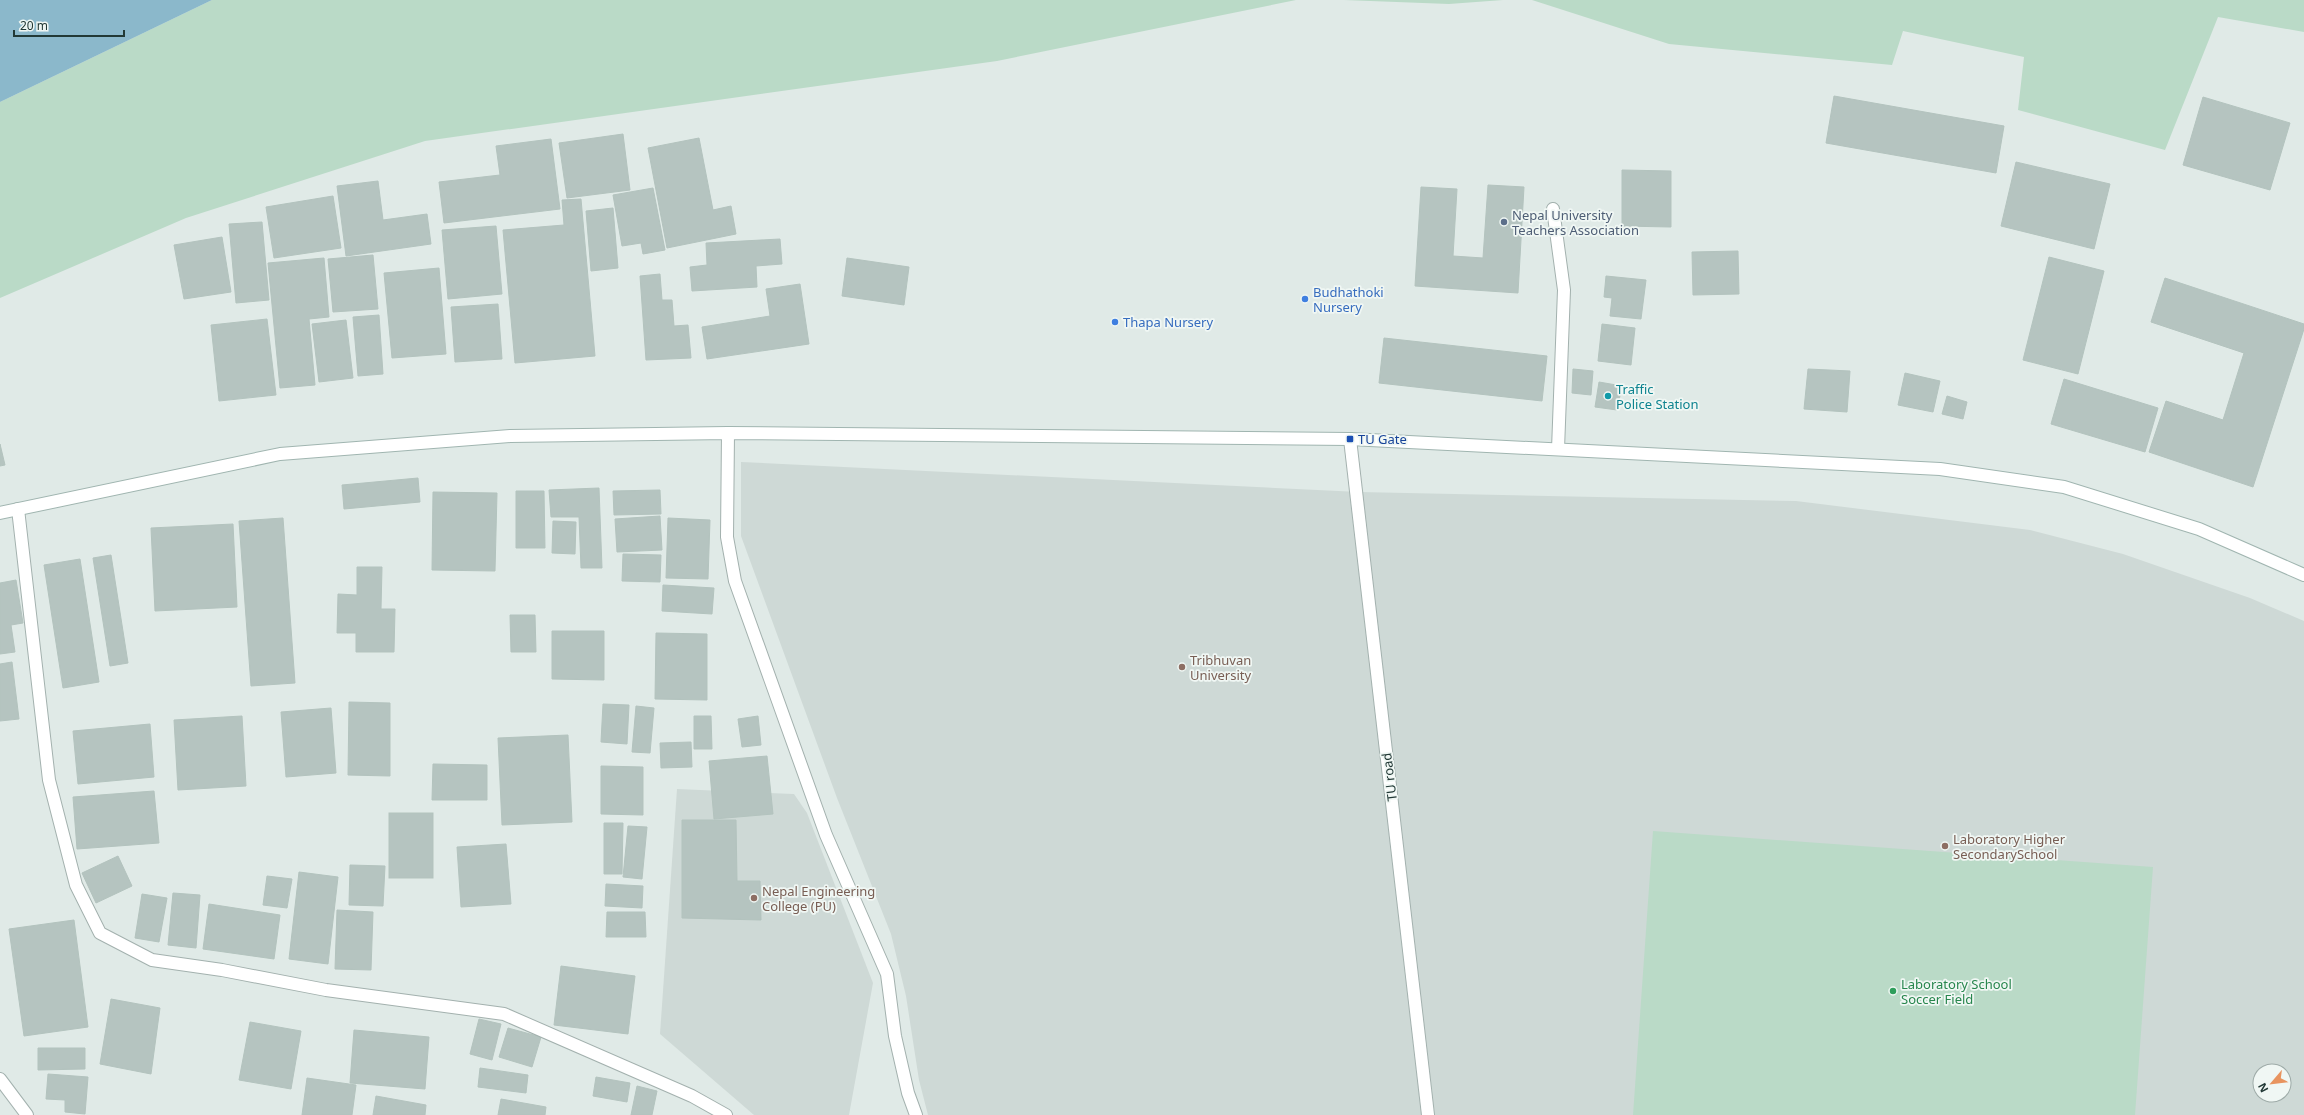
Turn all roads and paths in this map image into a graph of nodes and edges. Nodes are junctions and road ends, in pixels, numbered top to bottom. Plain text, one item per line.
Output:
1 (1553, 209) dead end
2 (728, 433) junction
3 (1350, 438) junction
4 (1558, 449) junction
5 (18, 508) junction
6 (0, 513) edge
7 (2304, 576) edge
8 (0, 1079) edge
9 (27, 1115) edge
10 (726, 1115) edge
11 (916, 1115) edge
12 (1428, 1115) edge

1 - 4 street
2 - 3 street
2 - 5 street
2 - 11 street
3 - 4 street
3 - 12 street, TU road
4 - 7 street
5 - 6 street
5 - 10 street
8 - 9 street

